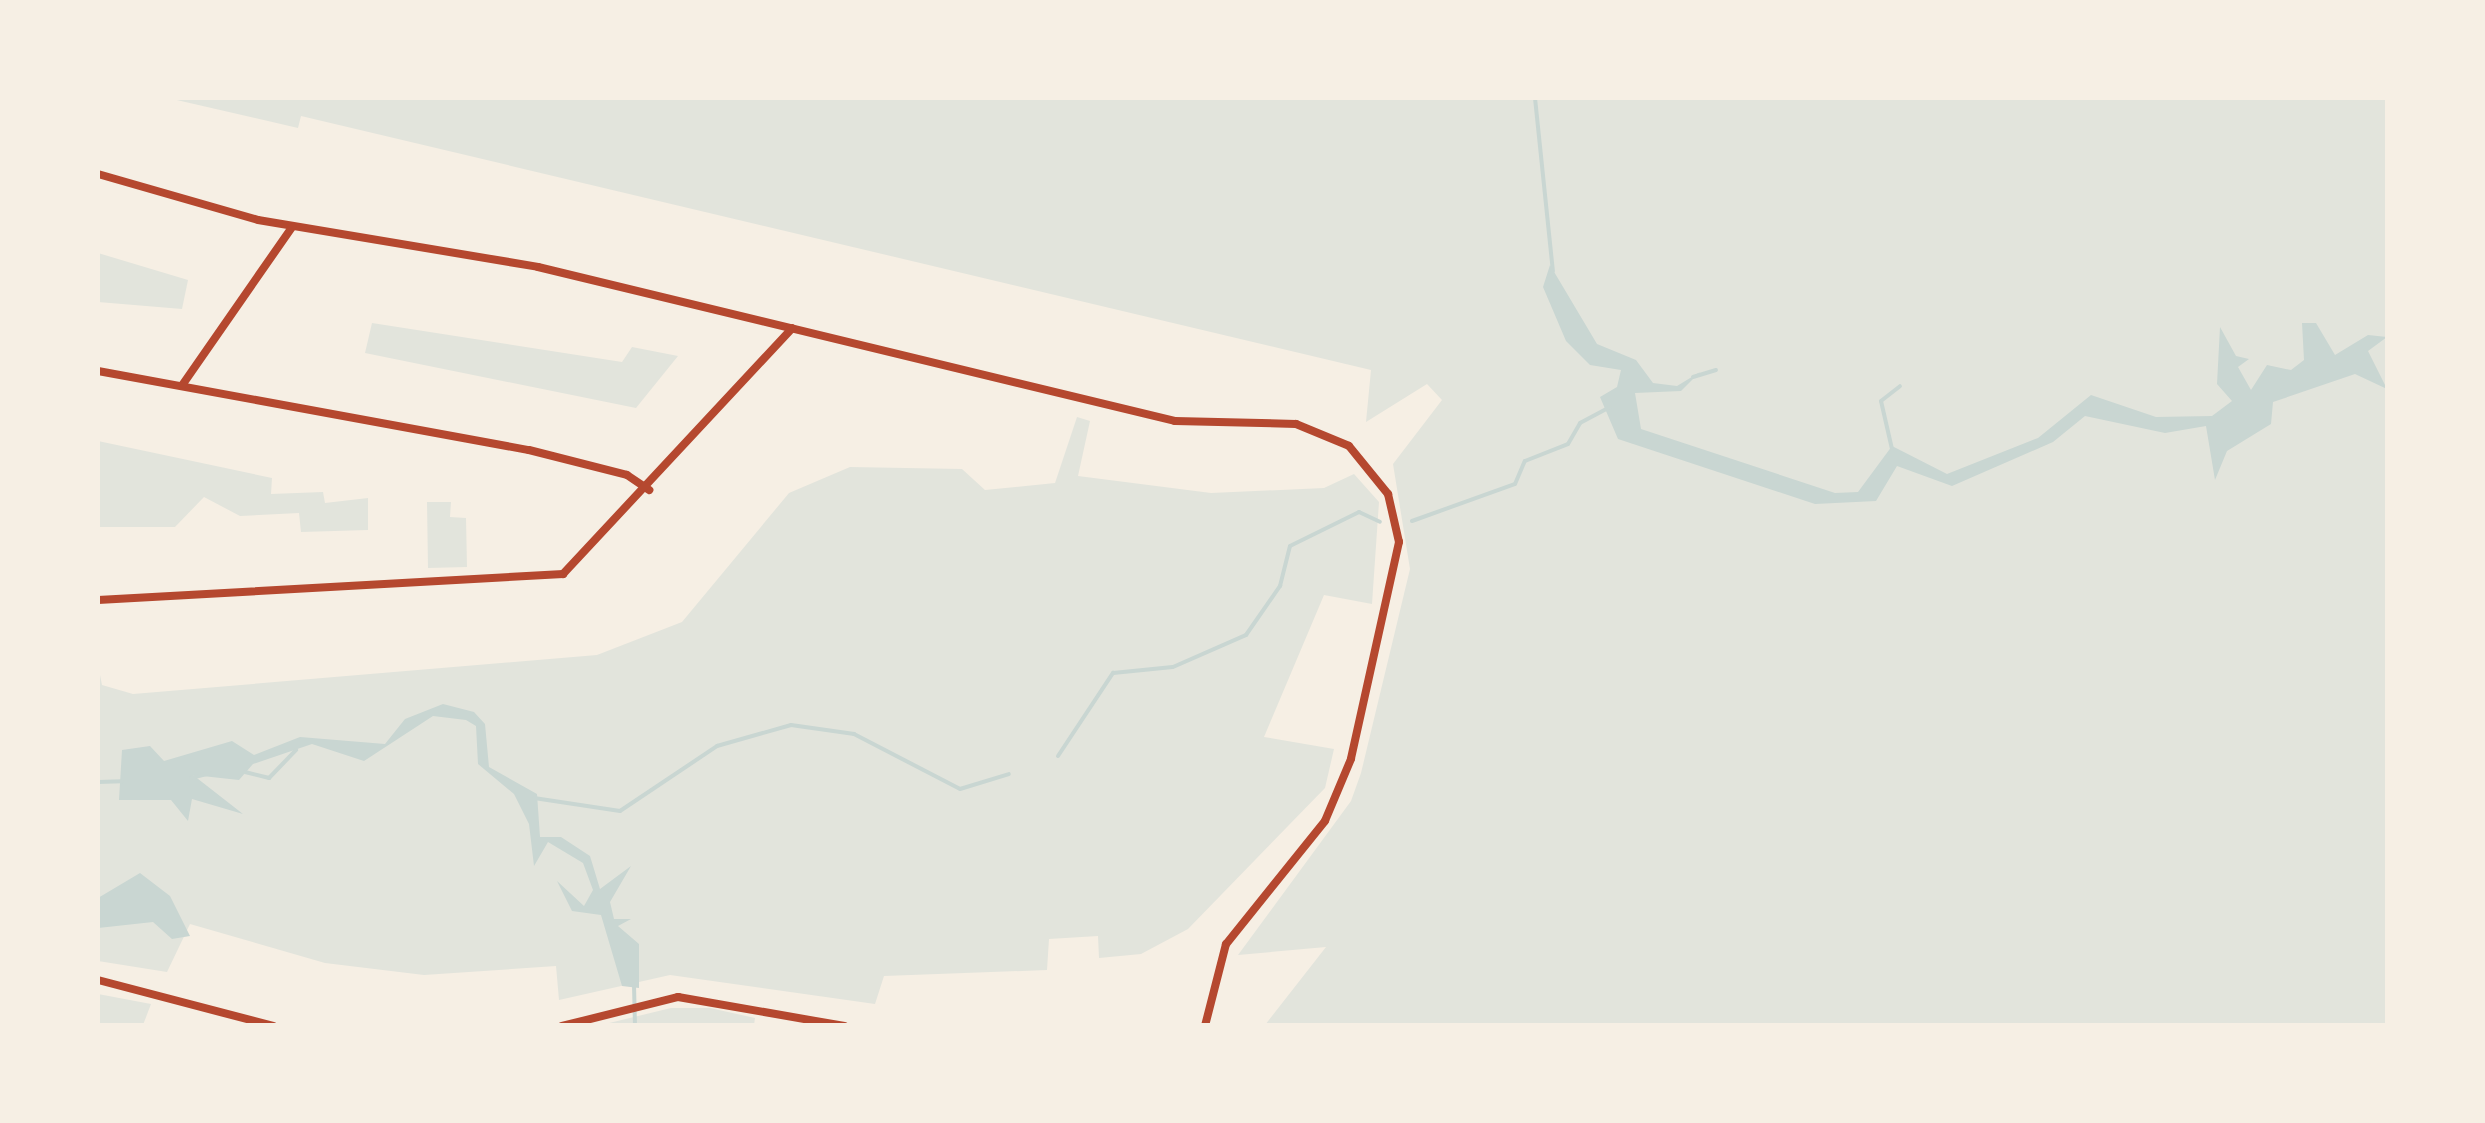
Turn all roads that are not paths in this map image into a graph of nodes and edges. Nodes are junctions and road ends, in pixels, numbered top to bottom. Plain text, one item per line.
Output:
1 (98, 174) edge
2 (292, 227) junction
3 (792, 328) junction
4 (98, 372) edge
5 (183, 384) junction
6 (649, 490) junction
7 (98, 600) edge
8 (98, 980) edge
9 (273, 1026) edge
10 (562, 1026) edge
11 (844, 1026) edge
12 (1206, 1026) edge

1 - 2 street
2 - 3 street
2 - 5 street
3 - 6 street
3 - 12 street
4 - 5 street
5 - 6 street
6 - 7 street
8 - 9 street
10 - 11 street

